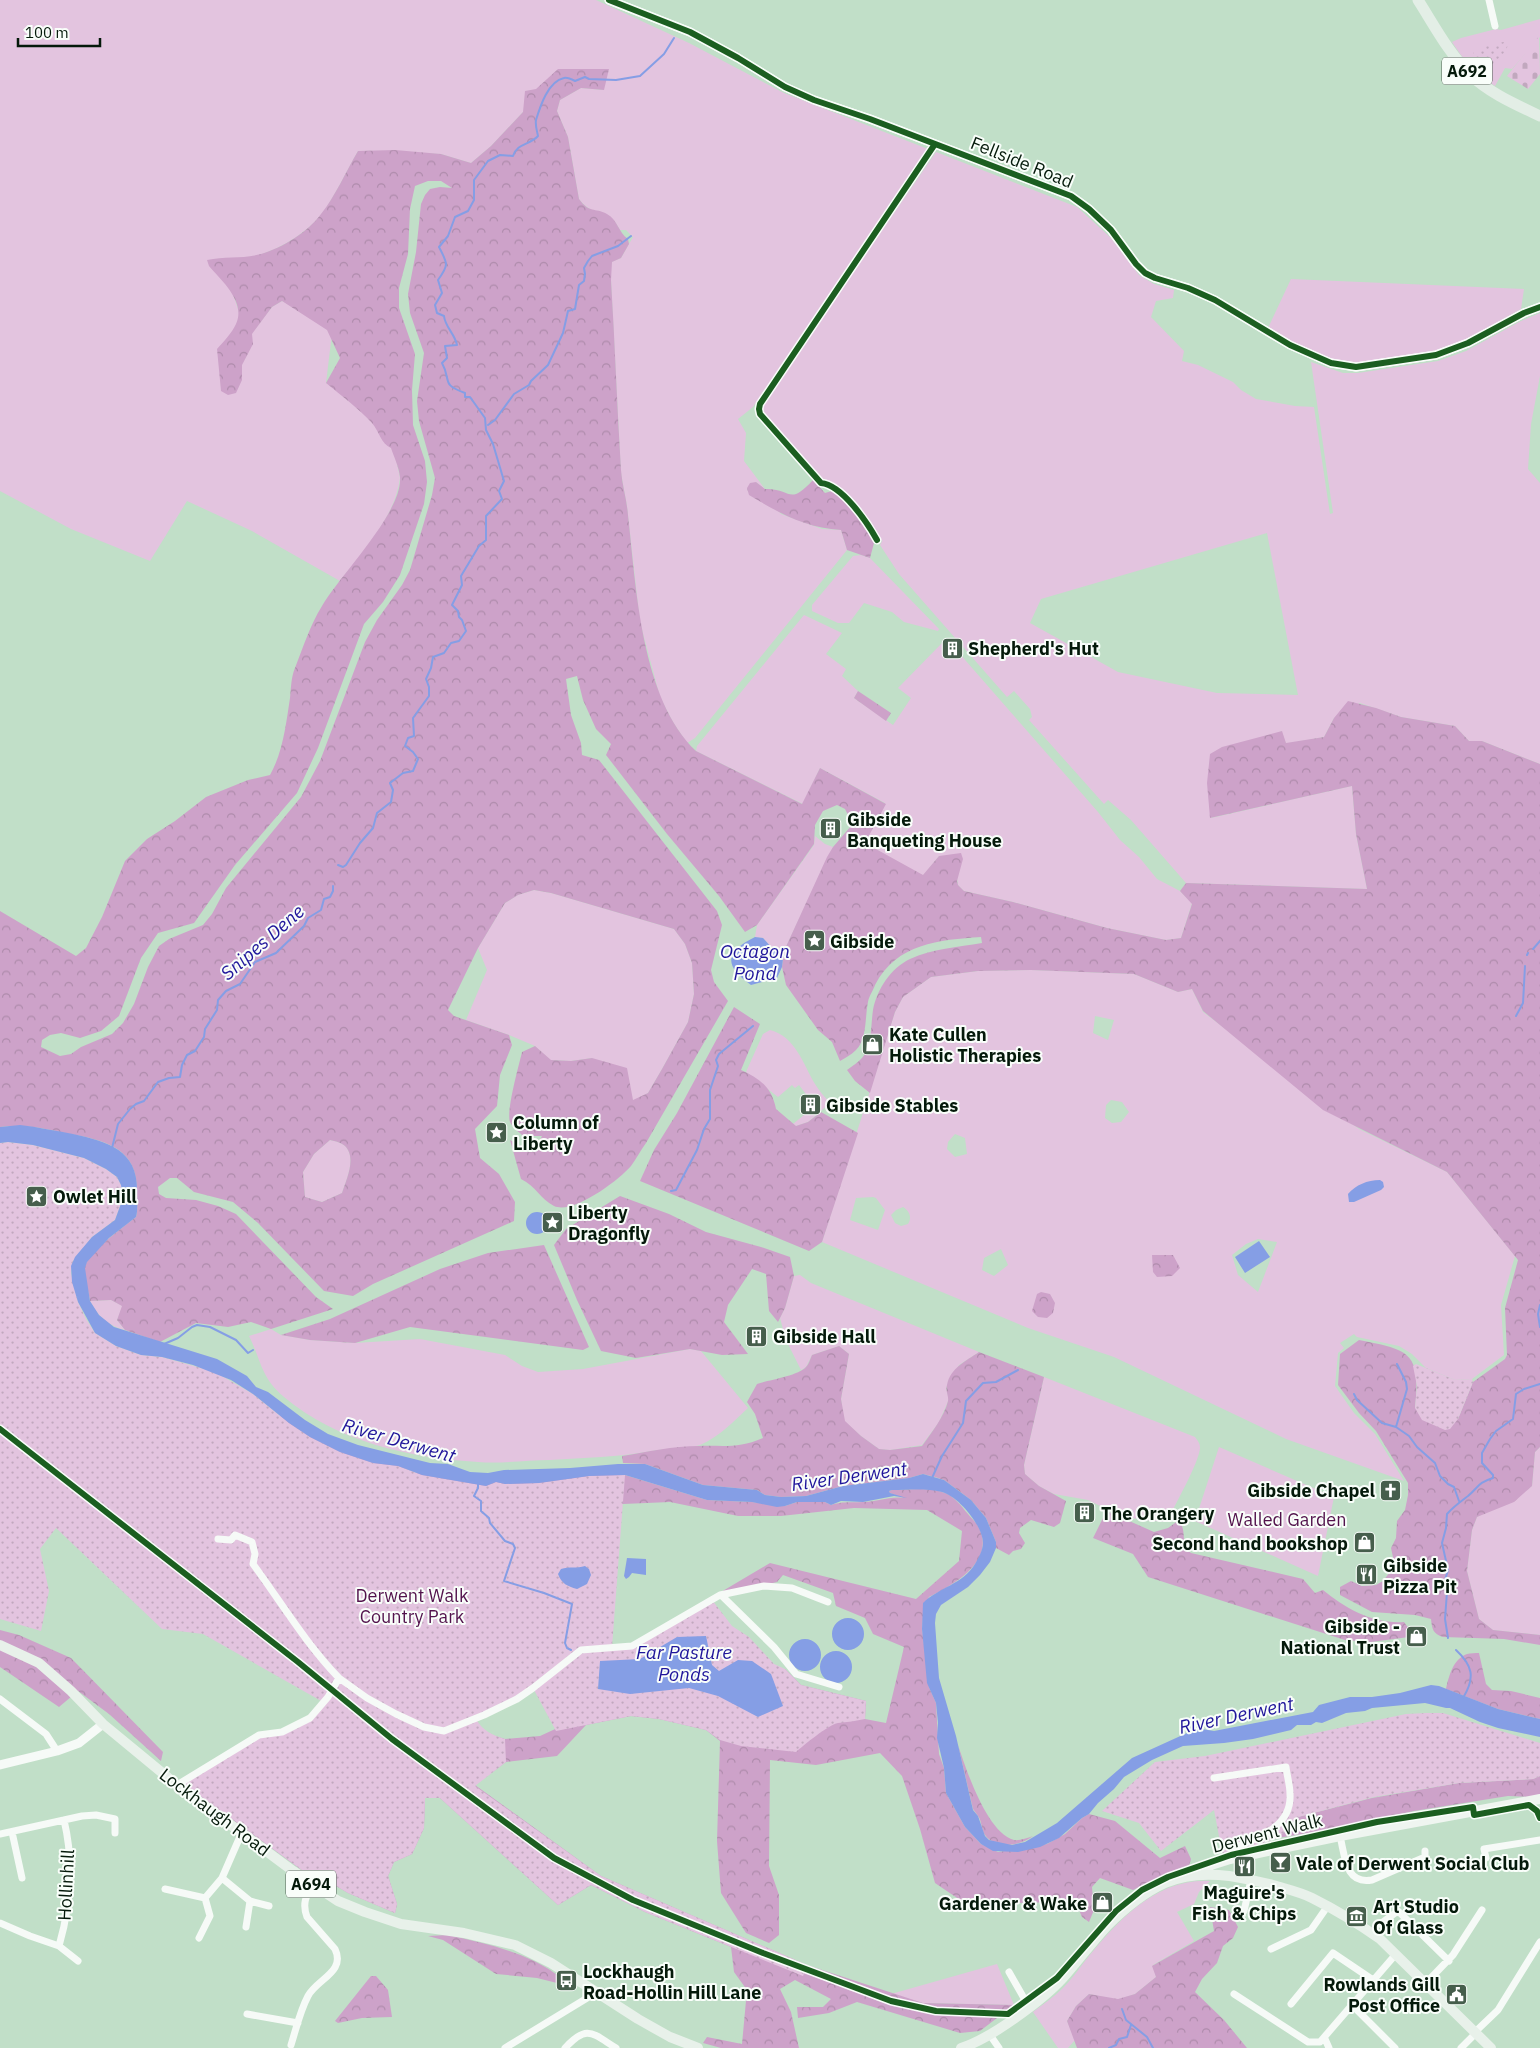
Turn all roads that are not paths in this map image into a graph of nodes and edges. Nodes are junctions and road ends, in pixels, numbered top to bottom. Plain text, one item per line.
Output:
1 (610, 0) edge
2 (1418, 0) edge
3 (1488, 0) edge
4 (1495, 26) dead end
5 (1540, 116) edge
6 (1540, 307) edge
7 (218, 1539) dead end
8 (721, 1595) junction
9 (828, 1602) dead end
10 (0, 1645) edge
11 (338, 1680) junction
12 (839, 1687) dead end
13 (0, 1699) edge
14 (103, 1724) junction
15 (57, 1751) junction
16 (0, 1765) edge
17 (1214, 1778) dead end
18 (177, 1784) junction
19 (1539, 1802) edge
20 (64, 1820) junction
21 (12, 1832) junction
22 (242, 1832) junction
23 (115, 1833) dead end
24 (0, 1834) edge
25 (1340, 1836) junction
26 (1540, 1840) edge
27 (1425, 1850) dead end
28 (1486, 1858) dead end
29 (1225, 1860) junction
30 (1216, 1874) junction
31 (1201, 1875) junction
32 (22, 1878) dead end
33 (222, 1878) junction
34 (1250, 1880) junction
35 (312, 1885) junction
36 (165, 1889) dead end
37 (205, 1898) junction
38 (250, 1902) junction
39 (269, 1906) dead end
40 (1327, 1907) junction
41 (1482, 1910) dead end
42 (1244, 1911) dead end
43 (0, 1922) edge
44 (1380, 1924) dead end
45 (246, 1927) dead end
46 (199, 1938) dead end
47 (1540, 1942) edge
48 (59, 1946) junction
49 (1271, 1949) dead end
50 (1396, 1954) junction
51 (1448, 1960) junction
52 (78, 1961) dead end
53 (1009, 1972) dead end
54 (1373, 1980) junction
55 (1426, 1983) junction
56 (597, 1992) junction
57 (1234, 1994) dead end
58 (1291, 2004) dead end
59 (1351, 2004) junction
60 (1029, 2007) junction
61 (247, 2014) dead end
62 (298, 2023) junction
63 (1475, 2033) junction
64 (990, 2034) junction
65 (1325, 2039) junction
66 (291, 2046) dead end
67 (505, 2048) edge
68 (565, 2048) edge
69 (616, 2048) edge
70 (698, 2048) edge
71 (961, 2048) edge
72 (998, 2048) edge
73 (1329, 2048) edge
74 (1395, 2048) edge
75 (1461, 2048) edge
76 (1491, 2048) edge

1 - 6 street, Fellside Road
2 - 5 highway, A692
3 - 4 street
7 - 11 street
8 - 9 street
8 - 11 street
8 - 12 street
10 - 14 main road, Lockhaugh Road / A694
11 - 18 street
13 - 15 street
14 - 15 street
14 - 18 main road, Lockhaugh Road / A694
15 - 16 street
17 - 29 street
18 - 22 main road, Lockhaugh Road / A694
19 - 25 main road
20 - 21 street
20 - 23 street
20 - 48 street, Hollinhill
21 - 24 street
21 - 32 street
22 - 33 street
22 - 35 main road, Lockhaugh Road / A694
25 - 27 street
25 - 29 main road
26 - 28 street
29 - 30 main road
29 - 31 main road
30 - 31 main road
30 - 34 main road
31 - 60 main road
33 - 37 street
33 - 38 street
34 - 40 main road
34 - 42 street
35 - 56 main road, Lockhaugh Road / A694
35 - 62 street
36 - 37 street
37 - 46 street
38 - 39 street
38 - 45 street
40 - 49 street
40 - 50 main road
41 - 51 street
43 - 48 street, Hollinhill
44 - 51 street
47 - 63 street
48 - 52 street
50 - 54 street
50 - 55 main road
51 - 55 street
53 - 60 street
54 - 58 street
54 - 59 street
55 - 63 main road
56 - 67 street
56 - 70 main road, A694
57 - 65 street
59 - 65 street
59 - 74 street
60 - 64 main road
61 - 62 street
62 - 66 street
63 - 75 street
63 - 76 main road
64 - 71 main road
64 - 72 street
65 - 73 street
68 - 69 street

